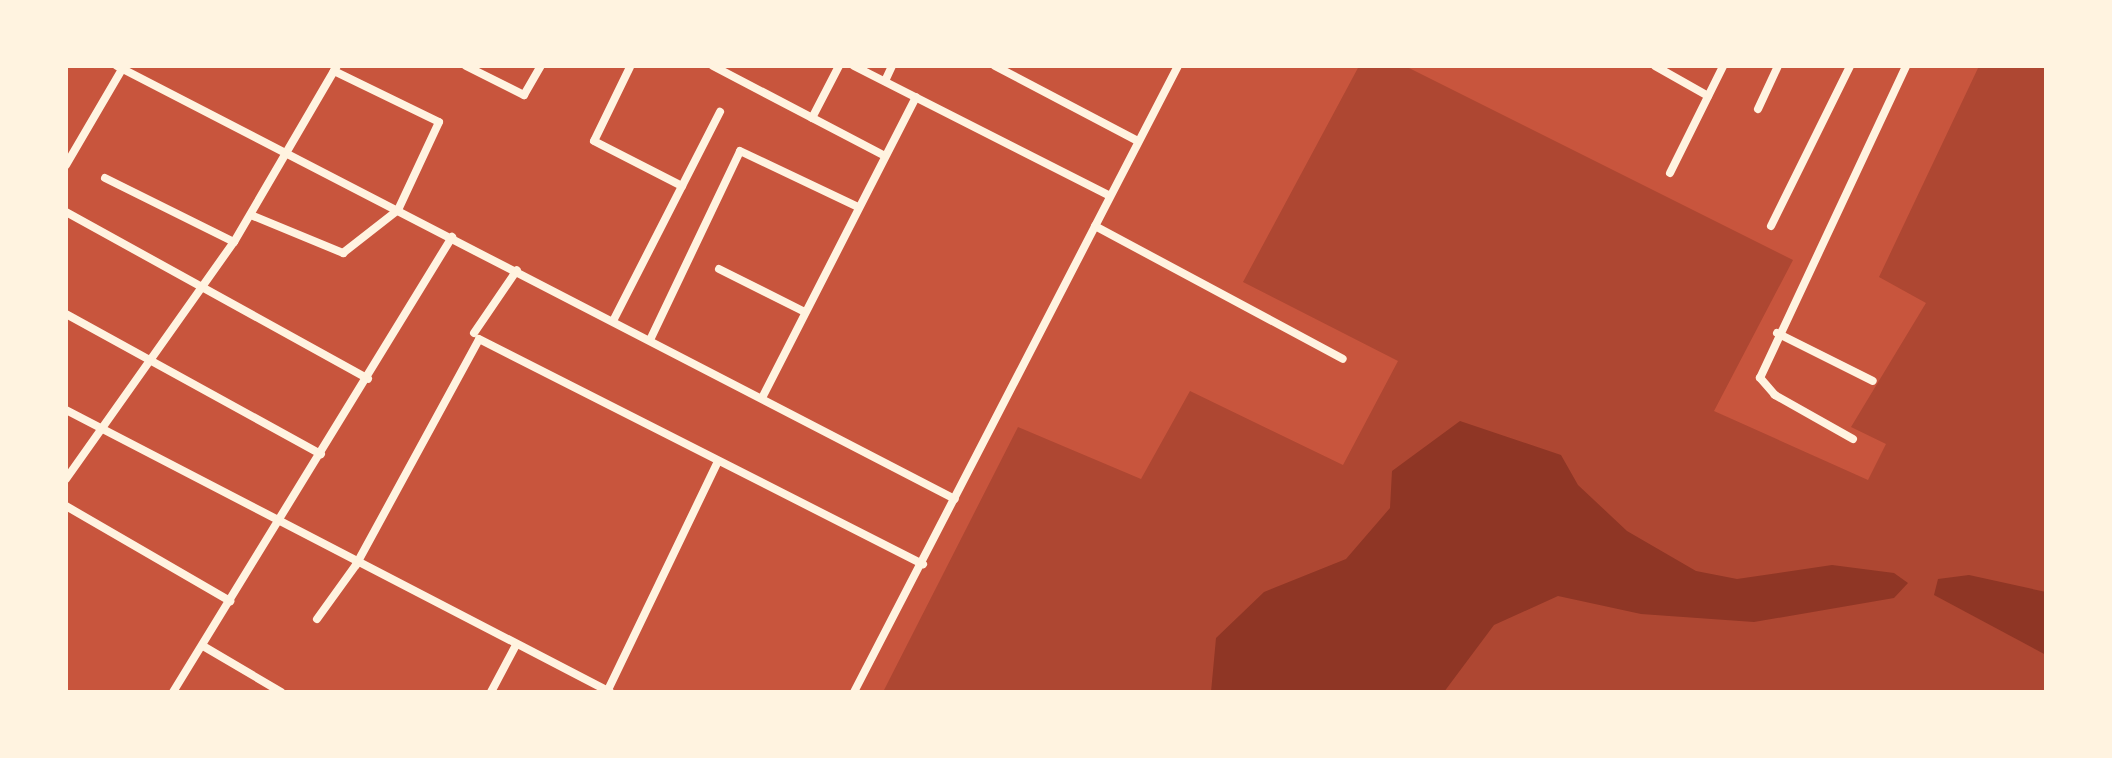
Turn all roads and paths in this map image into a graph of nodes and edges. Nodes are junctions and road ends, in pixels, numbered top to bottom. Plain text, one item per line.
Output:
1 (466, 66) edge
2 (541, 66) edge
3 (713, 66) edge
4 (839, 66) edge
5 (854, 66) edge
6 (892, 66) edge
7 (995, 66) edge
8 (1178, 66) edge
9 (1655, 66) edge
10 (1723, 66) edge
11 (1778, 66) edge
12 (1850, 66) edge
13 (1906, 66) edge
14 (119, 67) edge
15 (630, 67) edge
16 (336, 68) edge
17 (885, 81) junction
18 (1708, 96) junction
19 (916, 97) junction
20 (1758, 109) dead end
21 (720, 112) dead end
22 (812, 118) junction
23 (1138, 141) junction
24 (289, 154) junction
25 (883, 155) junction
26 (66, 165) edge
27 (1670, 173) dead end
28 (105, 178) dead end
29 (682, 186) junction
30 (1110, 196) junction
31 (858, 207) junction
32 (398, 210) junction
33 (66, 212) edge
34 (251, 215) junction
35 (1095, 226) junction
36 (1771, 226) dead end
37 (452, 237) junction
38 (234, 242) junction
39 (719, 269) dead end
40 (517, 270) junction
41 (201, 288) junction
42 (805, 312) junction
43 (66, 314) edge
44 (613, 321) junction
45 (474, 333) dead end
46 (1777, 333) junction
47 (650, 340) junction
48 (153, 358) junction
49 (1343, 359) dead end
50 (368, 379) junction
51 (1873, 381) dead end
52 (762, 398) junction
53 (66, 410) edge
54 (101, 428) junction
55 (1853, 439) dead end
56 (321, 454) junction
57 (718, 461) junction
58 (66, 479) edge
59 (955, 499) junction
60 (66, 506) edge
61 (277, 525) junction
62 (923, 564) junction
63 (356, 565) junction
64 (230, 601) junction
65 (317, 619) dead end
66 (516, 645) junction
67 (203, 646) junction
68 (173, 692) edge
69 (281, 692) edge
70 (491, 692) edge
71 (608, 692) edge
72 (854, 692) edge

1 - 2 street
3 - 22 street
4 - 22 street
5 - 17 street
6 - 17 street
7 - 23 street
8 - 23 street
9 - 18 street
10 - 18 street
11 - 20 street
12 - 36 street
13 - 46 street
14 - 24 street
14 - 26 street
15 - 29 street
16 - 24 street
16 - 32 street
17 - 19 street
18 - 27 street
19 - 25 street
19 - 30 street
21 - 29 street
22 - 25 street
23 - 30 street
24 - 32 street
24 - 34 street
25 - 31 street
28 - 38 street
29 - 44 street
30 - 35 street
31 - 42 street
31 - 47 street
32 - 34 street
32 - 37 street
33 - 41 street
34 - 38 street
35 - 49 street
35 - 59 street
37 - 40 street
37 - 50 street
38 - 41 street
39 - 42 street
40 - 44 street
40 - 45 street
41 - 48 street
41 - 50 street
42 - 52 street
43 - 48 street
44 - 47 street
46 - 51 street
46 - 55 street
47 - 52 street
48 - 54 street
48 - 56 street
50 - 56 street
52 - 59 street
53 - 54 street
54 - 58 street
54 - 61 street
56 - 61 street
57 - 62 street
57 - 63 street
57 - 71 street
59 - 62 street
60 - 64 street
61 - 63 street
61 - 64 street
62 - 72 street
63 - 65 street
63 - 66 street
64 - 67 street
66 - 70 street
66 - 71 street
67 - 68 street
67 - 69 street

